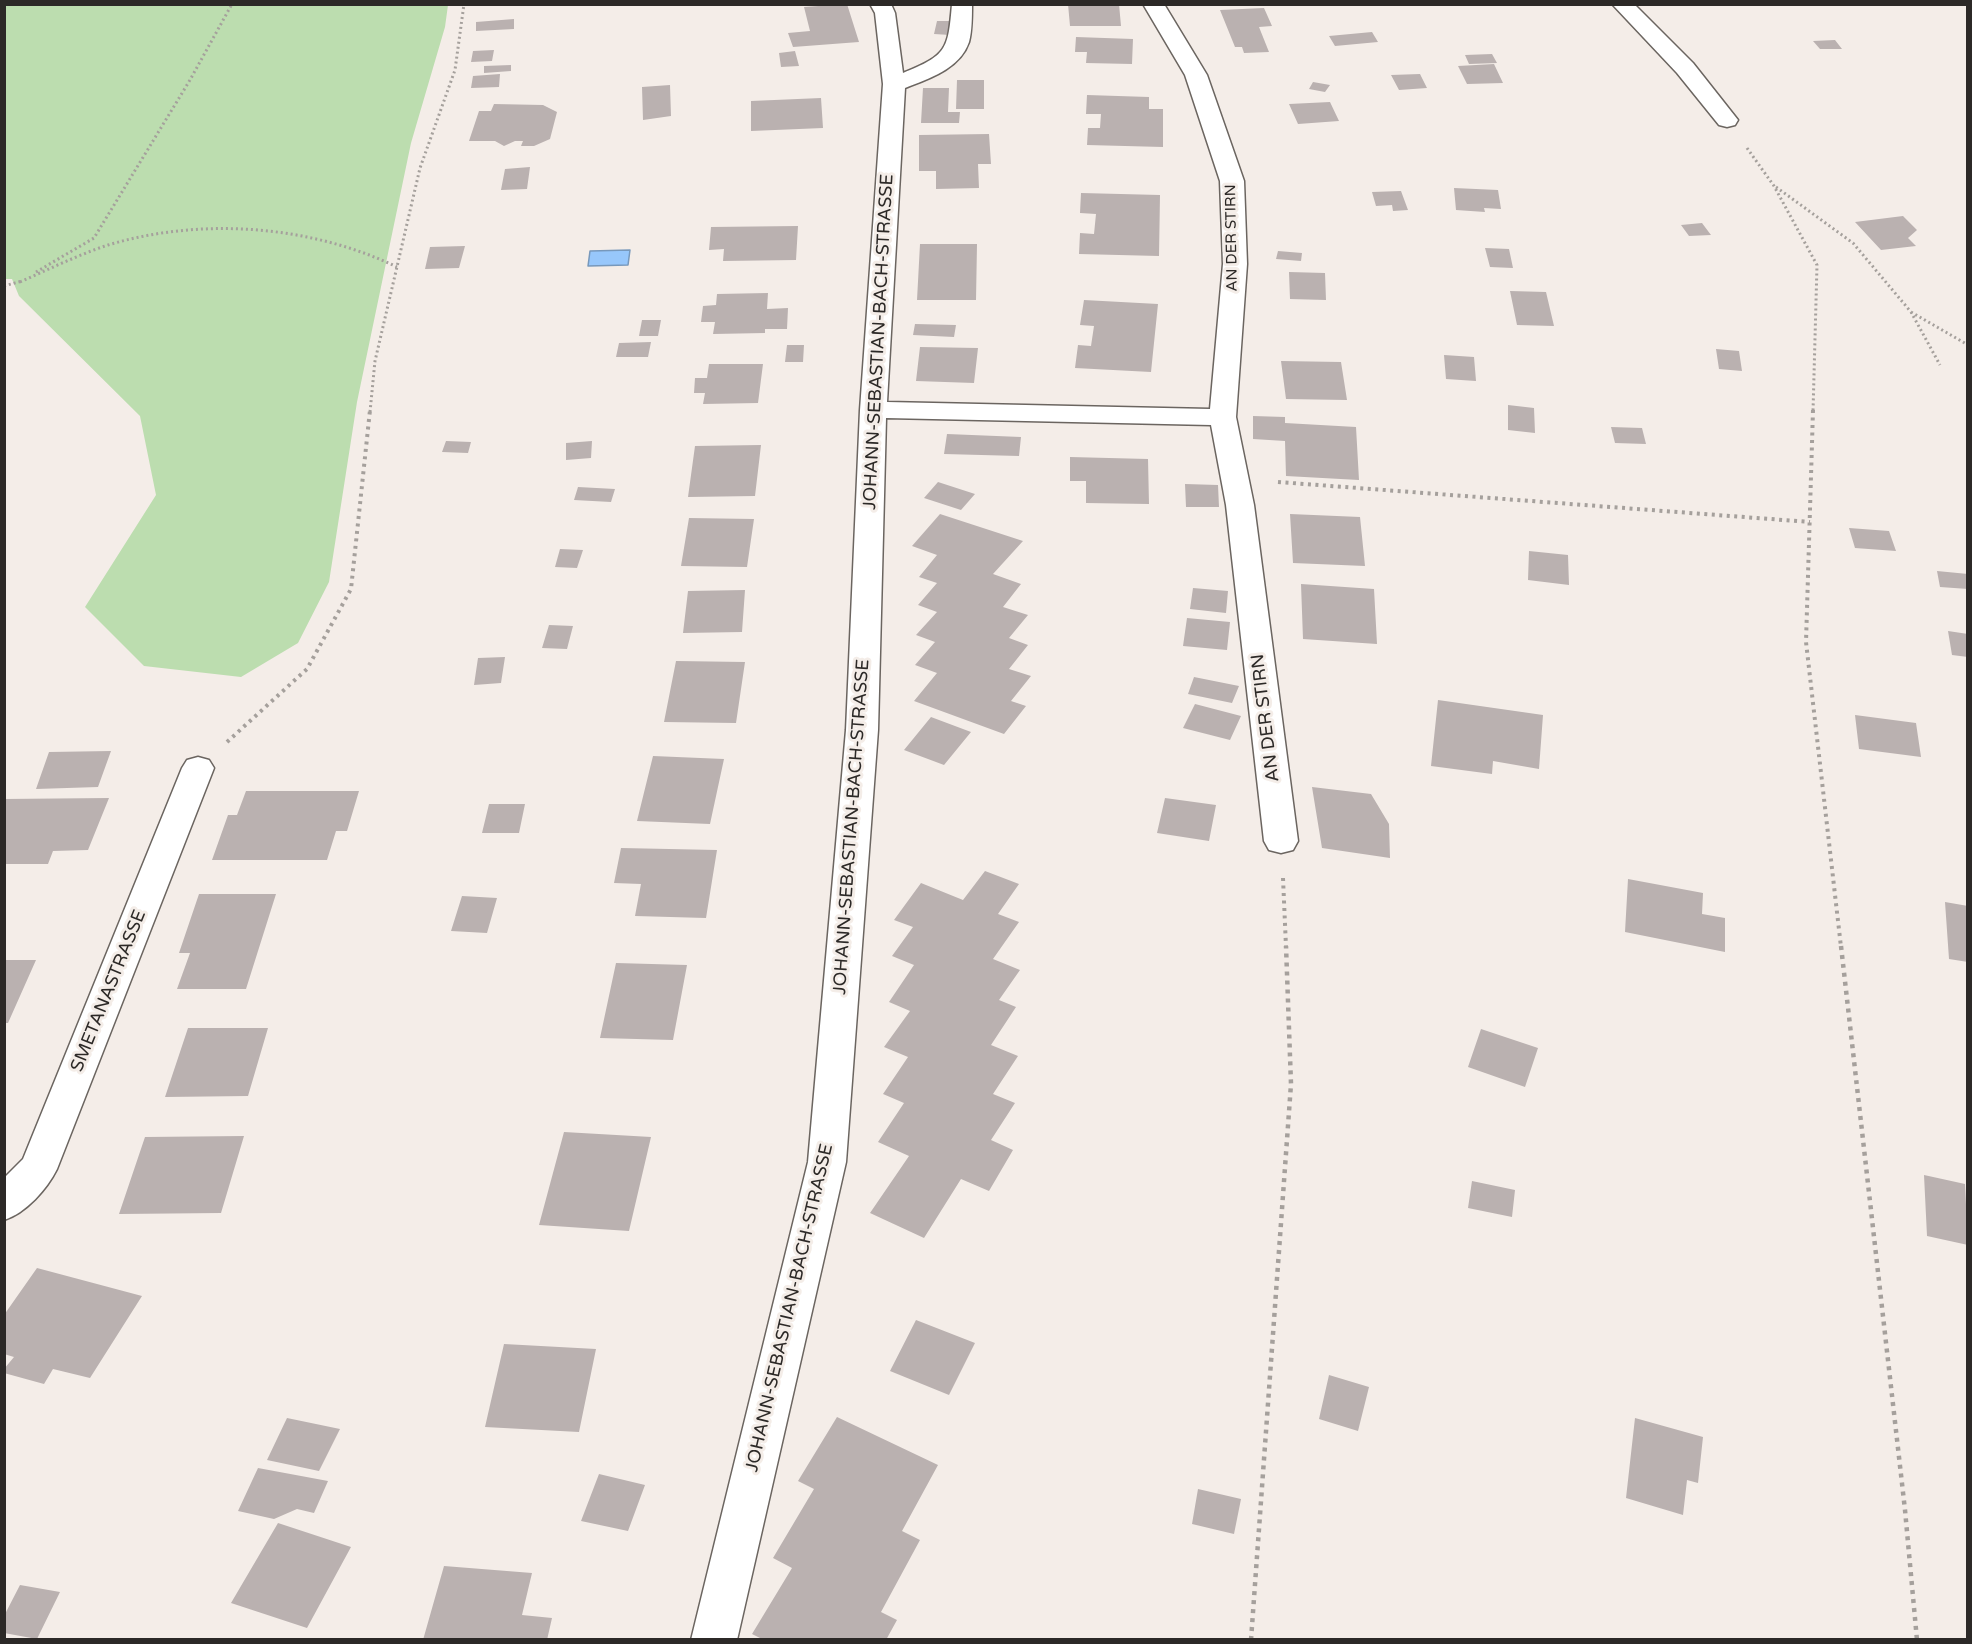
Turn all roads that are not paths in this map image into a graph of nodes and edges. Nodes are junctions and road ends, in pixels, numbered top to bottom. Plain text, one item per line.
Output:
1 (880, 4) edge
2 (962, 4) edge
3 (1153, 4) edge
4 (1622, 4) edge
5 (886, 72) junction
6 (1727, 120) road end
7 (873, 410) junction
8 (1223, 417) junction
9 (198, 768) road end
10 (1281, 842) road end
11 (4, 1203) edge
12 (714, 1640) edge

1 - 5 street, JOHANN-SEBASTIAN-BACH-STRASSE
2 - 5 street
3 - 8 street, AN DER STIRN
4 - 6 street
5 - 7 street, JOHANN-SEBASTIAN-BACH-STRASSE
7 - 8 street
7 - 12 street, JOHANN-SEBASTIAN-BACH-STRASSE
8 - 10 street, AN DER STIRN
9 - 11 street, SMETANASTRASSE

